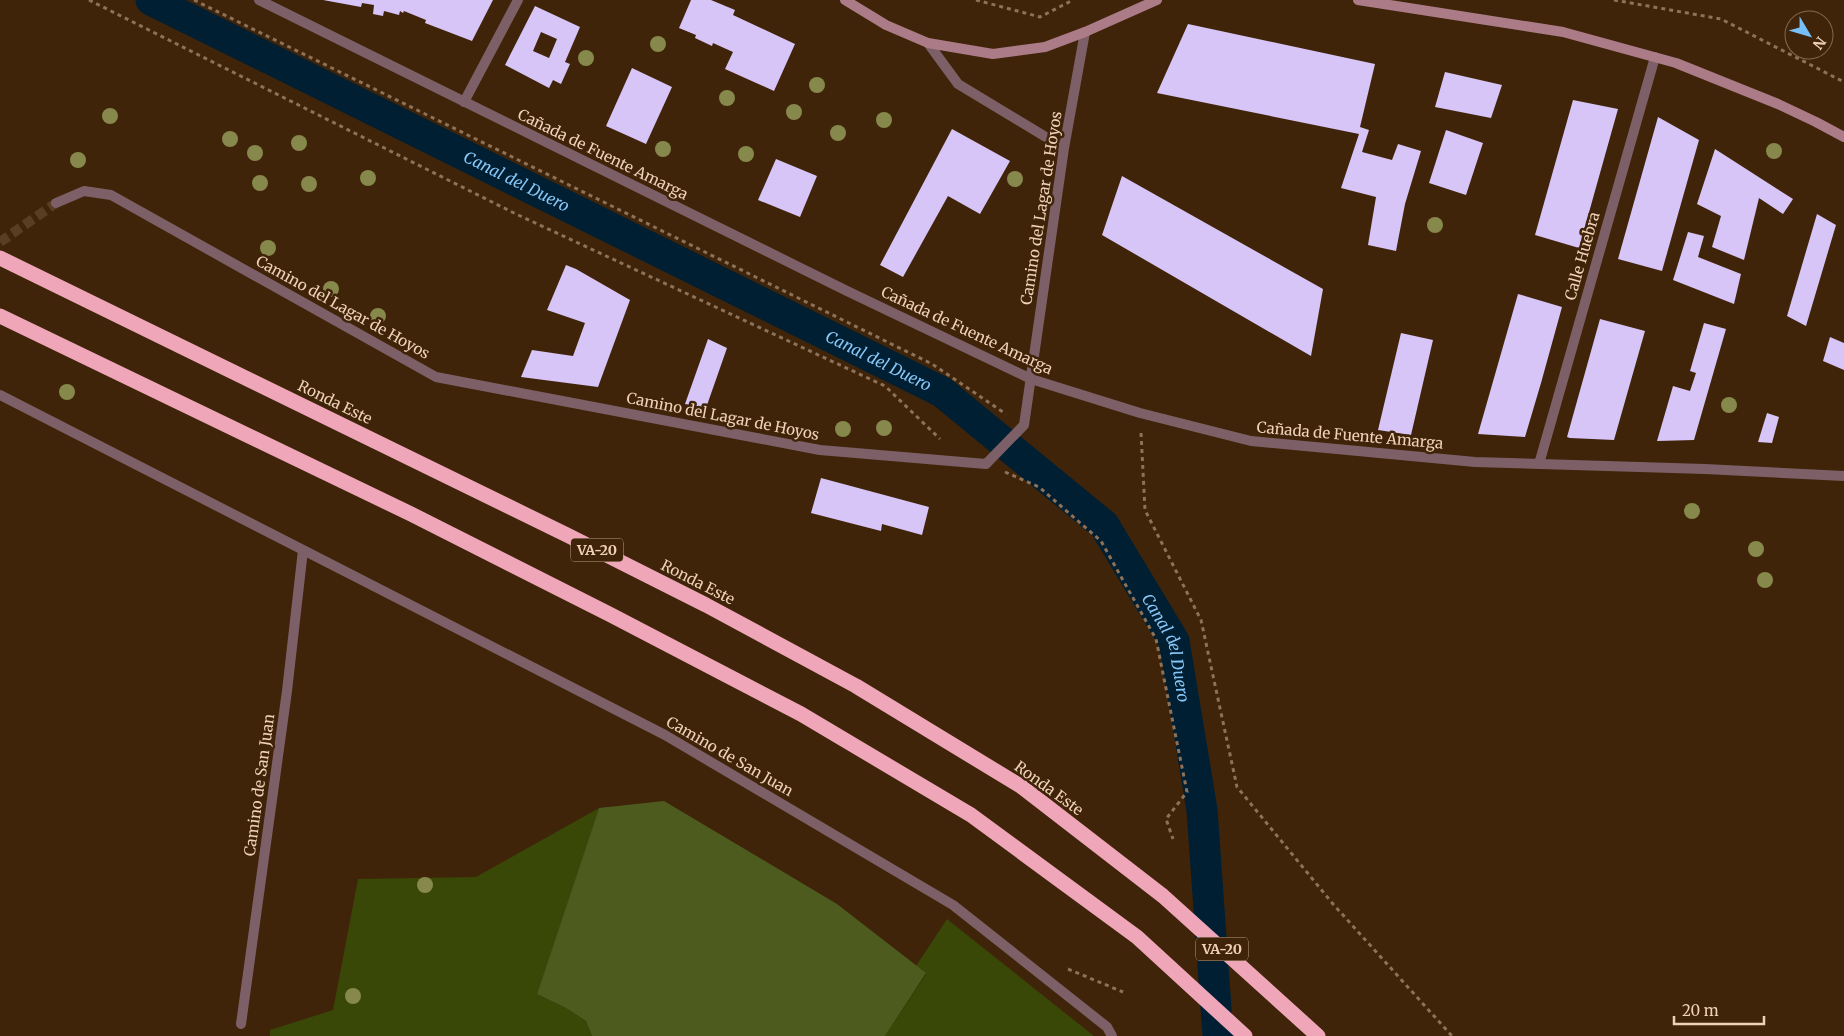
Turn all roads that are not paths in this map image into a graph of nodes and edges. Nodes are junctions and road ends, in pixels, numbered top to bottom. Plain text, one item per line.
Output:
1 (259, 0) edge
2 (518, 0) edge
3 (845, 0) edge
4 (1157, 0) edge
5 (1358, 0) edge
6 (1085, 32) junction
7 (928, 44) junction
8 (1654, 57) junction
9 (464, 102) junction
10 (1844, 137) edge
11 (1064, 148) junction
12 (56, 203) tunnel mouth
13 (0, 258) edge
14 (0, 316) edge
15 (1030, 379) junction
16 (0, 395) edge
17 (1539, 464) junction
18 (1844, 476) edge
19 (303, 550) junction
20 (241, 1024) dead end
21 (1112, 1036) edge
22 (1244, 1036) edge
23 (1318, 1036) edge

1 - 9 street, Cañada de Fuente Amarga
2 - 9 street
3 - 7 street
4 - 6 street
5 - 8 street
6 - 7 street
6 - 11 street, Camino del Lagar de Hoyos
7 - 11 street
8 - 10 street
8 - 17 street, Calle Huebra
9 - 15 street, Cañada de Fuente Amarga
11 - 15 street, Camino del Lagar de Hoyos
12 - 15 street, Camino del Lagar de Hoyos
13 - 23 highway, Ronda Este / VA-20
14 - 22 highway
15 - 17 street, Cañada de Fuente Amarga
16 - 19 street, Camino de San Juan
17 - 18 street, Cañada de Fuente Amarga
19 - 20 street, Camino de San Juan
19 - 21 street, Camino de San Juan

